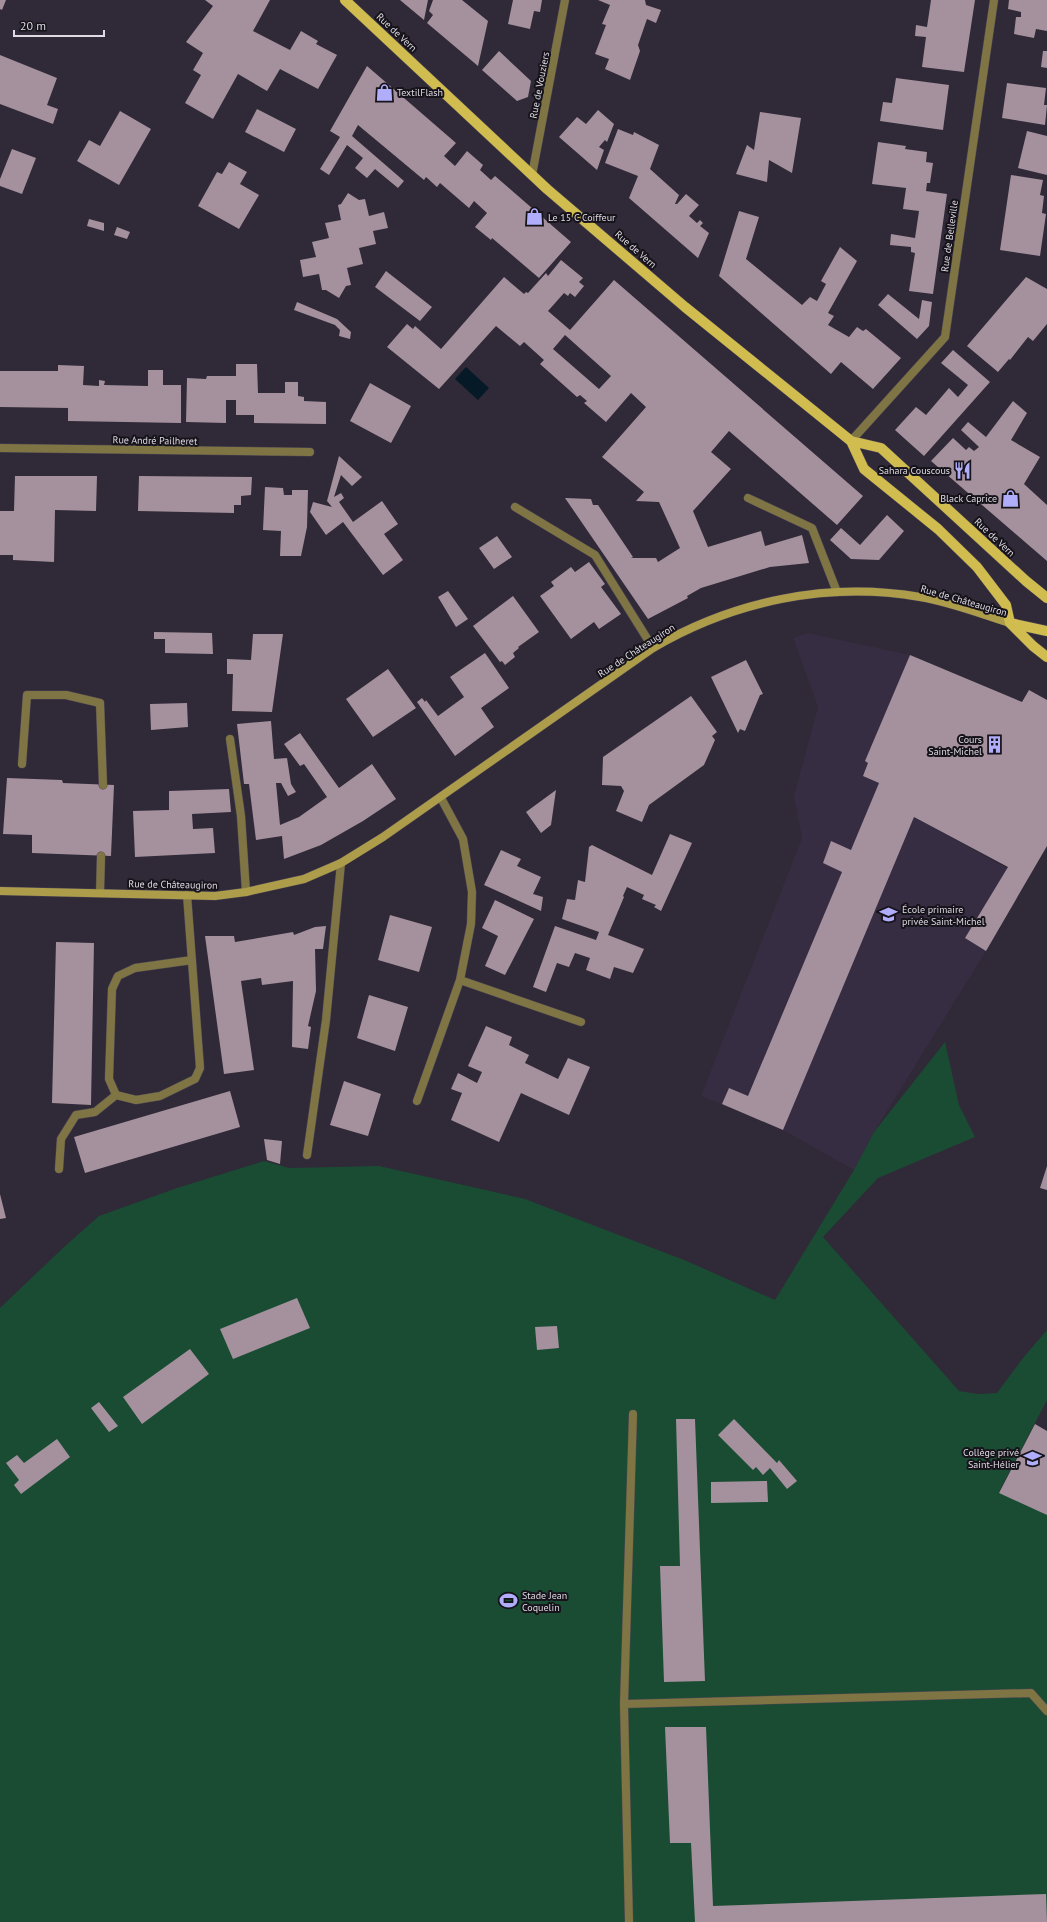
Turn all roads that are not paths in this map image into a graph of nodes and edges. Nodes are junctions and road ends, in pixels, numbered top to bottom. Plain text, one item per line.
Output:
1 (345, 0) edge
2 (565, 0) edge
3 (994, 0) edge
4 (532, 174) junction
5 (850, 441) junction
6 (0, 448) edge
7 (310, 452) dead end
8 (748, 498) dead end
9 (515, 507) dead end
10 (837, 592) junction
11 (1047, 598) edge
12 (1010, 623) junction
13 (1047, 631) edge
14 (653, 648) junction
15 (1047, 657) edge
16 (230, 738) dead end
17 (22, 764) dead end
18 (103, 785) dead end
19 (441, 798) junction
20 (101, 856) dead end
21 (341, 863) junction
22 (0, 891) edge
23 (246, 892) junction
24 (100, 893) junction
25 (188, 895) junction
26 (192, 960) junction
27 (460, 980) junction
28 (581, 1022) dead end
29 (116, 1095) junction
30 (417, 1101) dead end
31 (306, 1156) dead end
32 (59, 1169) dead end
33 (634, 1414) dead end
34 (624, 1704) junction
35 (1047, 1712) edge
36 (629, 1922) edge

1 - 4 main road, Rue de Vern
2 - 4 street, Rue de Vouziers
3 - 5 street, Rue de Belleville
4 - 5 main road, Rue de Vern
5 - 11 main road, Rue de Vern
5 - 12 main road, Rue de Vern
6 - 7 street, Rue André Pailheret
8 - 10 street
9 - 14 street
10 - 12 main road, Rue de Châteaugiron
10 - 14 main road, Rue de Châteaugiron
12 - 13 main road
12 - 15 main road
14 - 19 main road, Rue de Châteaugiron
16 - 23 street
17 - 18 street
19 - 21 main road, Rue de Châteaugiron
19 - 27 street
20 - 24 street
21 - 23 main road, Rue de Châteaugiron
21 - 31 street
22 - 24 main road, Rue de Châteaugiron
23 - 25 main road, Rue de Châteaugiron
24 - 25 main road, Rue de Châteaugiron
25 - 26 street
26 - 29 street
26 - 29 street
27 - 28 street
27 - 30 street
29 - 32 street
33 - 34 street
34 - 35 street
34 - 36 street

